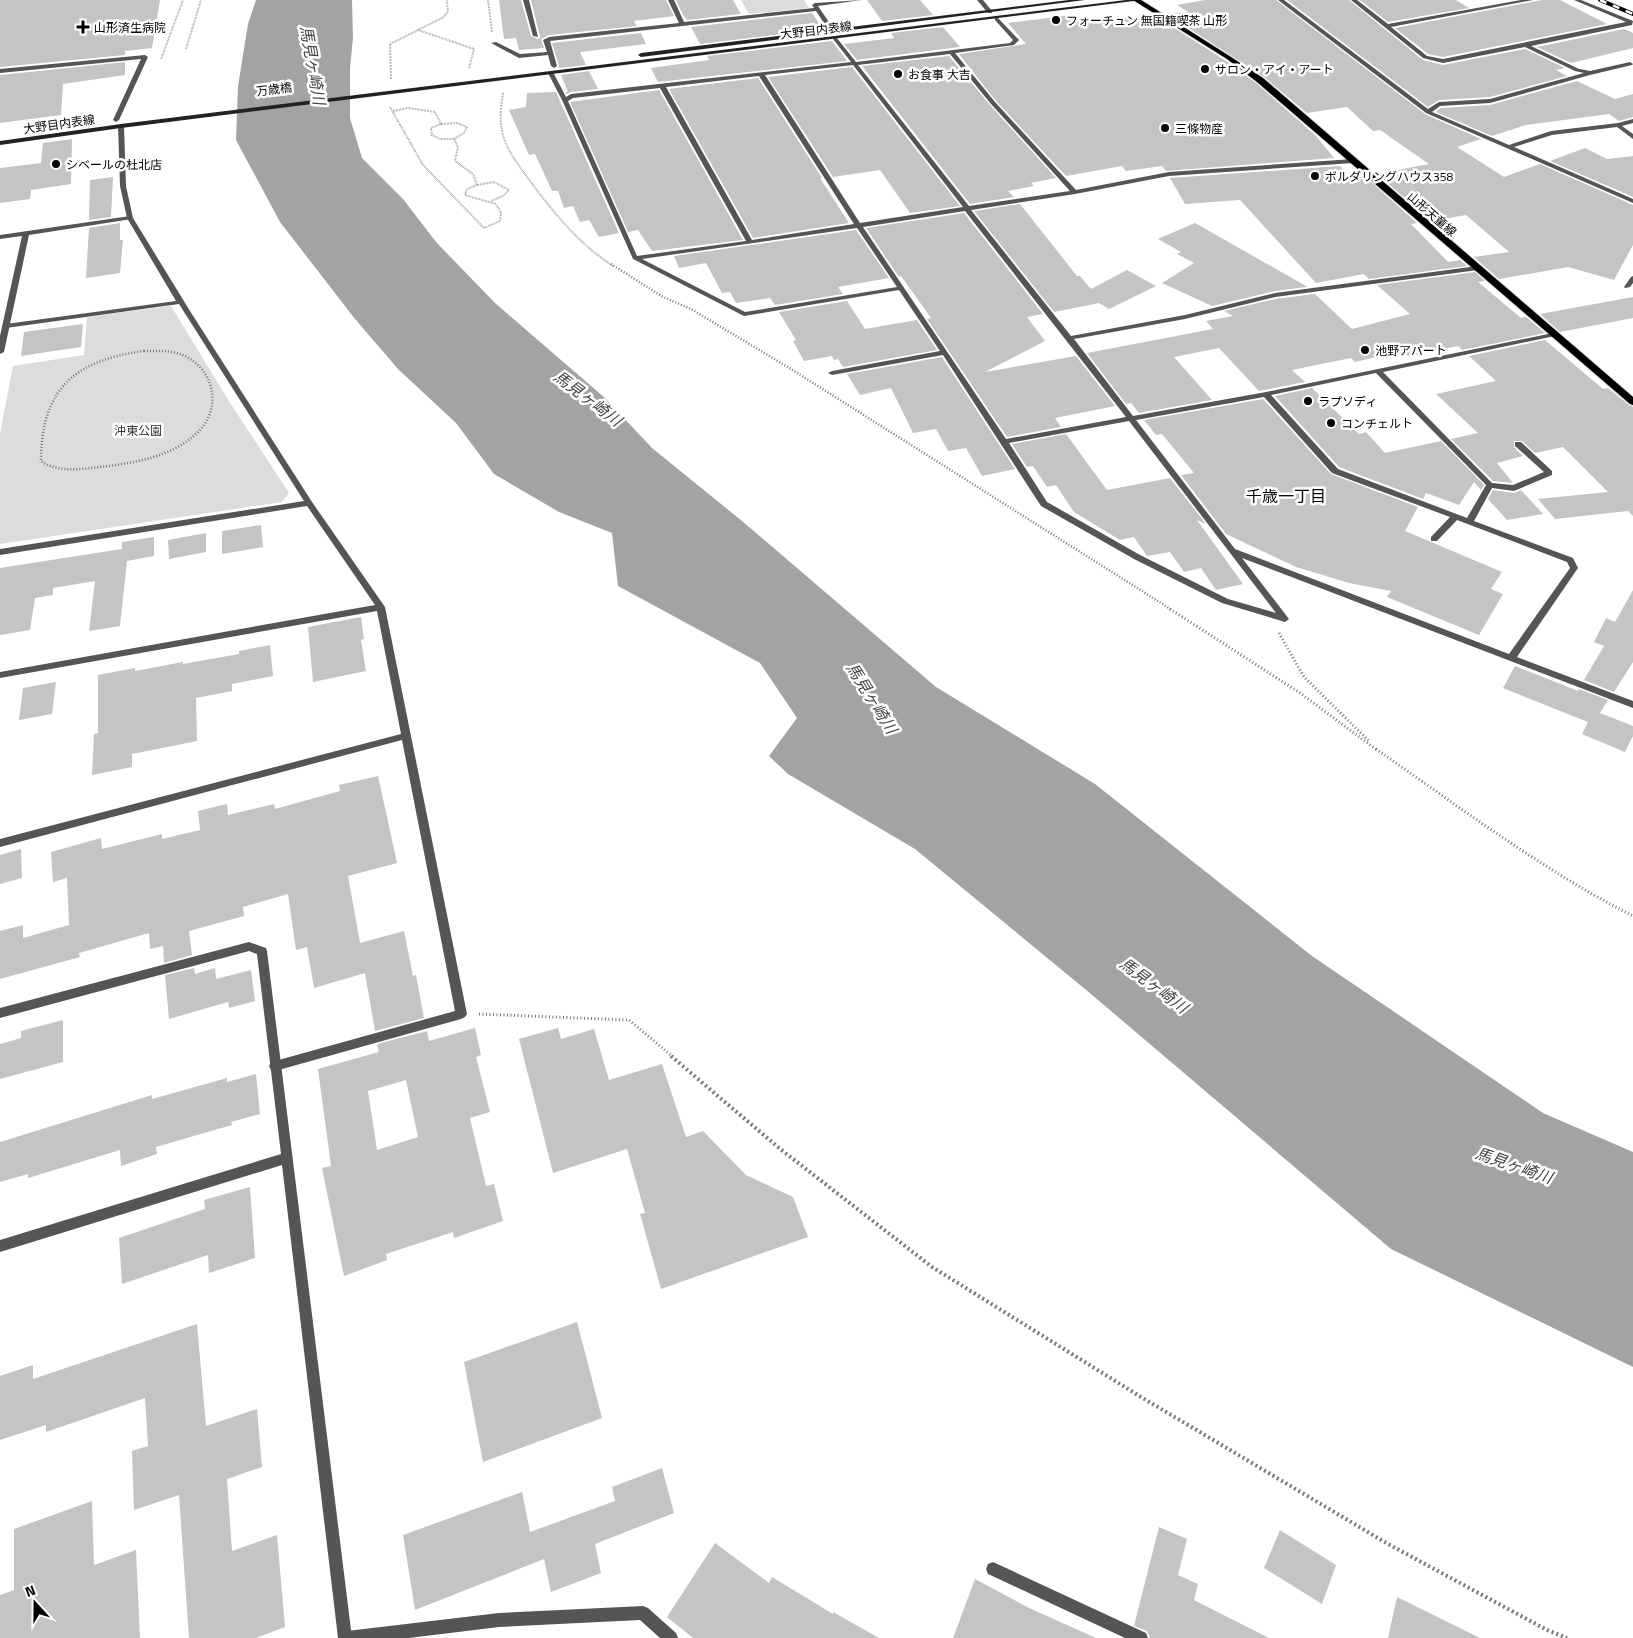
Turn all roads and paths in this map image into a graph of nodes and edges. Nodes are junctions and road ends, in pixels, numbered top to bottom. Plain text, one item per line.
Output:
1 (201, 0) edge
2 (447, 0) edge
3 (526, 0) edge
4 (671, 0) edge
5 (859, 0) edge
6 (980, 0) edge
7 (1082, 0) edge
8 (1137, 0) edge
9 (1281, 0) edge
10 (1354, 0) edge
11 (1530, 0) edge
12 (1577, 0) edge
13 (815, 5) edge
14 (990, 12) junction
15 (997, 19) junction
16 (1632, 23) edge
17 (682, 24) junction
18 (1387, 26) junction
19 (418, 30) junction
20 (832, 31) junction
21 (536, 36) dead end
22 (836, 39) junction
23 (494, 43) dead end
24 (1526, 45) junction
25 (186, 49) dead end
26 (951, 52) junction
27 (550, 53) junction
28 (855, 64) junction
29 (1632, 64) edge
30 (554, 66) junction
31 (461, 69) dead end
32 (0, 71) edge
33 (551, 73) junction
34 (1590, 73) junction
35 (761, 74) junction
36 (495, 76) junction
37 (399, 78) dead end
38 (506, 78) junction
39 (662, 86) junction
40 (564, 100) junction
41 (390, 106) dead end
42 (393, 111) junction
43 (1428, 112) junction
44 (1633, 121) edge
45 (118, 123) junction
46 (441, 124) junction
47 (1618, 125) junction
48 (0, 137) edge
49 (1633, 137) edge
50 (454, 138) junction
51 (0, 143) edge
52 (1509, 147) junction
53 (1353, 161) junction
54 (477, 185) junction
55 (1075, 192) junction
56 (490, 201) junction
57 (1633, 201) edge
58 (968, 209) junction
59 (130, 218) junction
60 (859, 226) junction
61 (26, 233) junction
62 (0, 237) edge
63 (750, 242) junction
64 (635, 258) junction
65 (1478, 268) junction
66 (1633, 278) edge
67 (1627, 287) dead end
68 (902, 288) junction
69 (181, 302) junction
70 (6, 326) junction
71 (1555, 334) junction
72 (1069, 338) junction
73 (0, 352) edge
74 (945, 352) junction
75 (1378, 371) junction
76 (832, 373) dead end
77 (1266, 394) junction
78 (1633, 402) edge
79 (1132, 419) junction
80 (42, 436) joint
81 (1003, 442) junction
82 (1518, 444) dead end
83 (1490, 486) junction
84 (309, 503) junction
85 (1456, 516) junction
86 (1470, 521) junction
87 (1434, 539) dead end
88 (1232, 551) junction
89 (0, 552) edge
90 (381, 607) junction
91 (1285, 619) junction
92 (1512, 657) junction
93 (0, 675) edge
94 (1633, 705) edge
95 (406, 736) junction
96 (1378, 750) junction
97 (0, 843) edge
98 (1633, 916) edge
99 (0, 1013) edge
100 (461, 1014) junction
101 (275, 1066) junction
102 (286, 1158) junction
103 (0, 1246) edge
104 (993, 1569) dead end
105 (346, 1638) edge
106 (670, 1638) edge
107 (1141, 1638) edge
108 (1566, 1638) edge

1 - 25 path
2 - 19 path
3 - 21 street
4 - 17 street
5 - 13 street
6 - 14 street
7 - 14 main road, 大野目内表線
8 - 15 main road, 大野目内表線
8 - 53 main road, 山形天童線
9 - 43 street
10 - 18 street
11 - 18 street
12 - 16 street
13 - 17 street
13 - 20 street
14 - 20 main road, 大野目内表線
15 - 22 main road, 大野目内表線
15 - 26 street
16 - 24 street
17 - 27 street
18 - 24 street
19 - 31 path
19 - 37 path
20 - 30 main road, 大野目内表線
22 - 28 street
22 - 33 main road, 大野目内表線
23 - 27 street
24 - 34 street
26 - 28 street
26 - 55 street
27 - 30 street
28 - 35 street
28 - 58 street
29 - 34 street
30 - 36 main road, 大野目内表線
32 - 45 street
33 - 38 main road, 大野目内表線
33 - 40 street
34 - 43 street
35 - 39 street
35 - 60 street
36 - 38 main road, 大野目内表線
36 - 45 main road, 万歳橋
38 - 96 path
39 - 40 street
39 - 63 street
40 - 64 street
41 - 42 path
42 - 46 path
42 - 56 path
43 - 52 street
44 - 47 street
45 - 48 main road, 大野目内表線
45 - 51 main road, 大野目内表線
45 - 59 street
46 - 50 path
46 - 50 path
47 - 49 street
47 - 52 street
50 - 54 path
52 - 57 street
53 - 55 street
53 - 65 main road, 山形天童線
54 - 56 path
54 - 56 path
55 - 58 street
58 - 60 street
58 - 72 street
59 - 61 street
59 - 69 street
60 - 63 street
60 - 68 street
61 - 62 street
61 - 70 street
63 - 64 street
64 - 68 street
65 - 71 main road, 山形天童線
65 - 72 street
66 - 67 street
68 - 74 street
69 - 70 street
69 - 84 street
70 - 73 street
71 - 75 street
71 - 78 main road, 山形天童線
72 - 79 street
74 - 76 street
74 - 81 street
75 - 77 street
75 - 83 street
77 - 79 street
77 - 85 street
79 - 81 street
79 - 88 street
80 - 80 path
81 - 91 street
82 - 83 street
83 - 86 street
84 - 89 street
84 - 90 street
85 - 86 street
85 - 87 street
86 - 92 street
88 - 91 street
88 - 92 street
90 - 93 street
90 - 95 street
91 - 96 path
92 - 94 street
95 - 97 street
95 - 100 street
96 - 98 path
99 - 101 street
100 - 101 street
100 - 108 path
101 - 102 street
102 - 103 street
102 - 105 street
104 - 107 street
105 - 106 street

